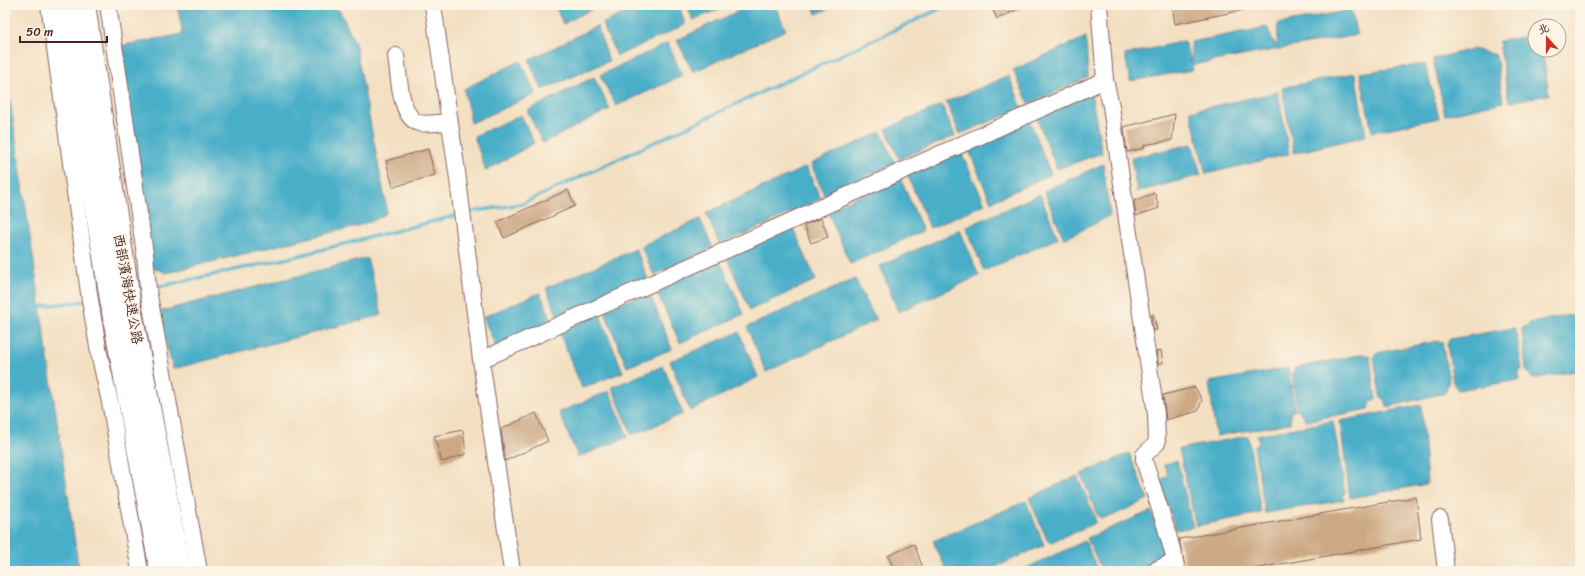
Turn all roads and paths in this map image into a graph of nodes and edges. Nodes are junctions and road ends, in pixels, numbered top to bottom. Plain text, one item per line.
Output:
1 (49, 5) edge
2 (67, 5) edge
3 (84, 5) edge
4 (108, 5) edge
5 (433, 5) edge
6 (1099, 5) edge
7 (396, 56) dead end
8 (1105, 80) junction
9 (450, 122) junction
10 (481, 360) junction
11 (1440, 519) dead end
12 (1176, 566) edge
13 (140, 571) edge
14 (161, 571) edge
15 (180, 571) edge
16 (199, 571) edge
17 (512, 571) edge
18 (1153, 571) edge
19 (1446, 571) edge

1 - 13 street
2 - 14 highway, 西部濱海快速公路
3 - 15 highway, 西部濱海快速公路
4 - 16 street
5 - 9 street
6 - 8 street
7 - 9 street
8 - 10 street
8 - 12 street
9 - 10 street
10 - 17 street
11 - 19 street
12 - 18 street

